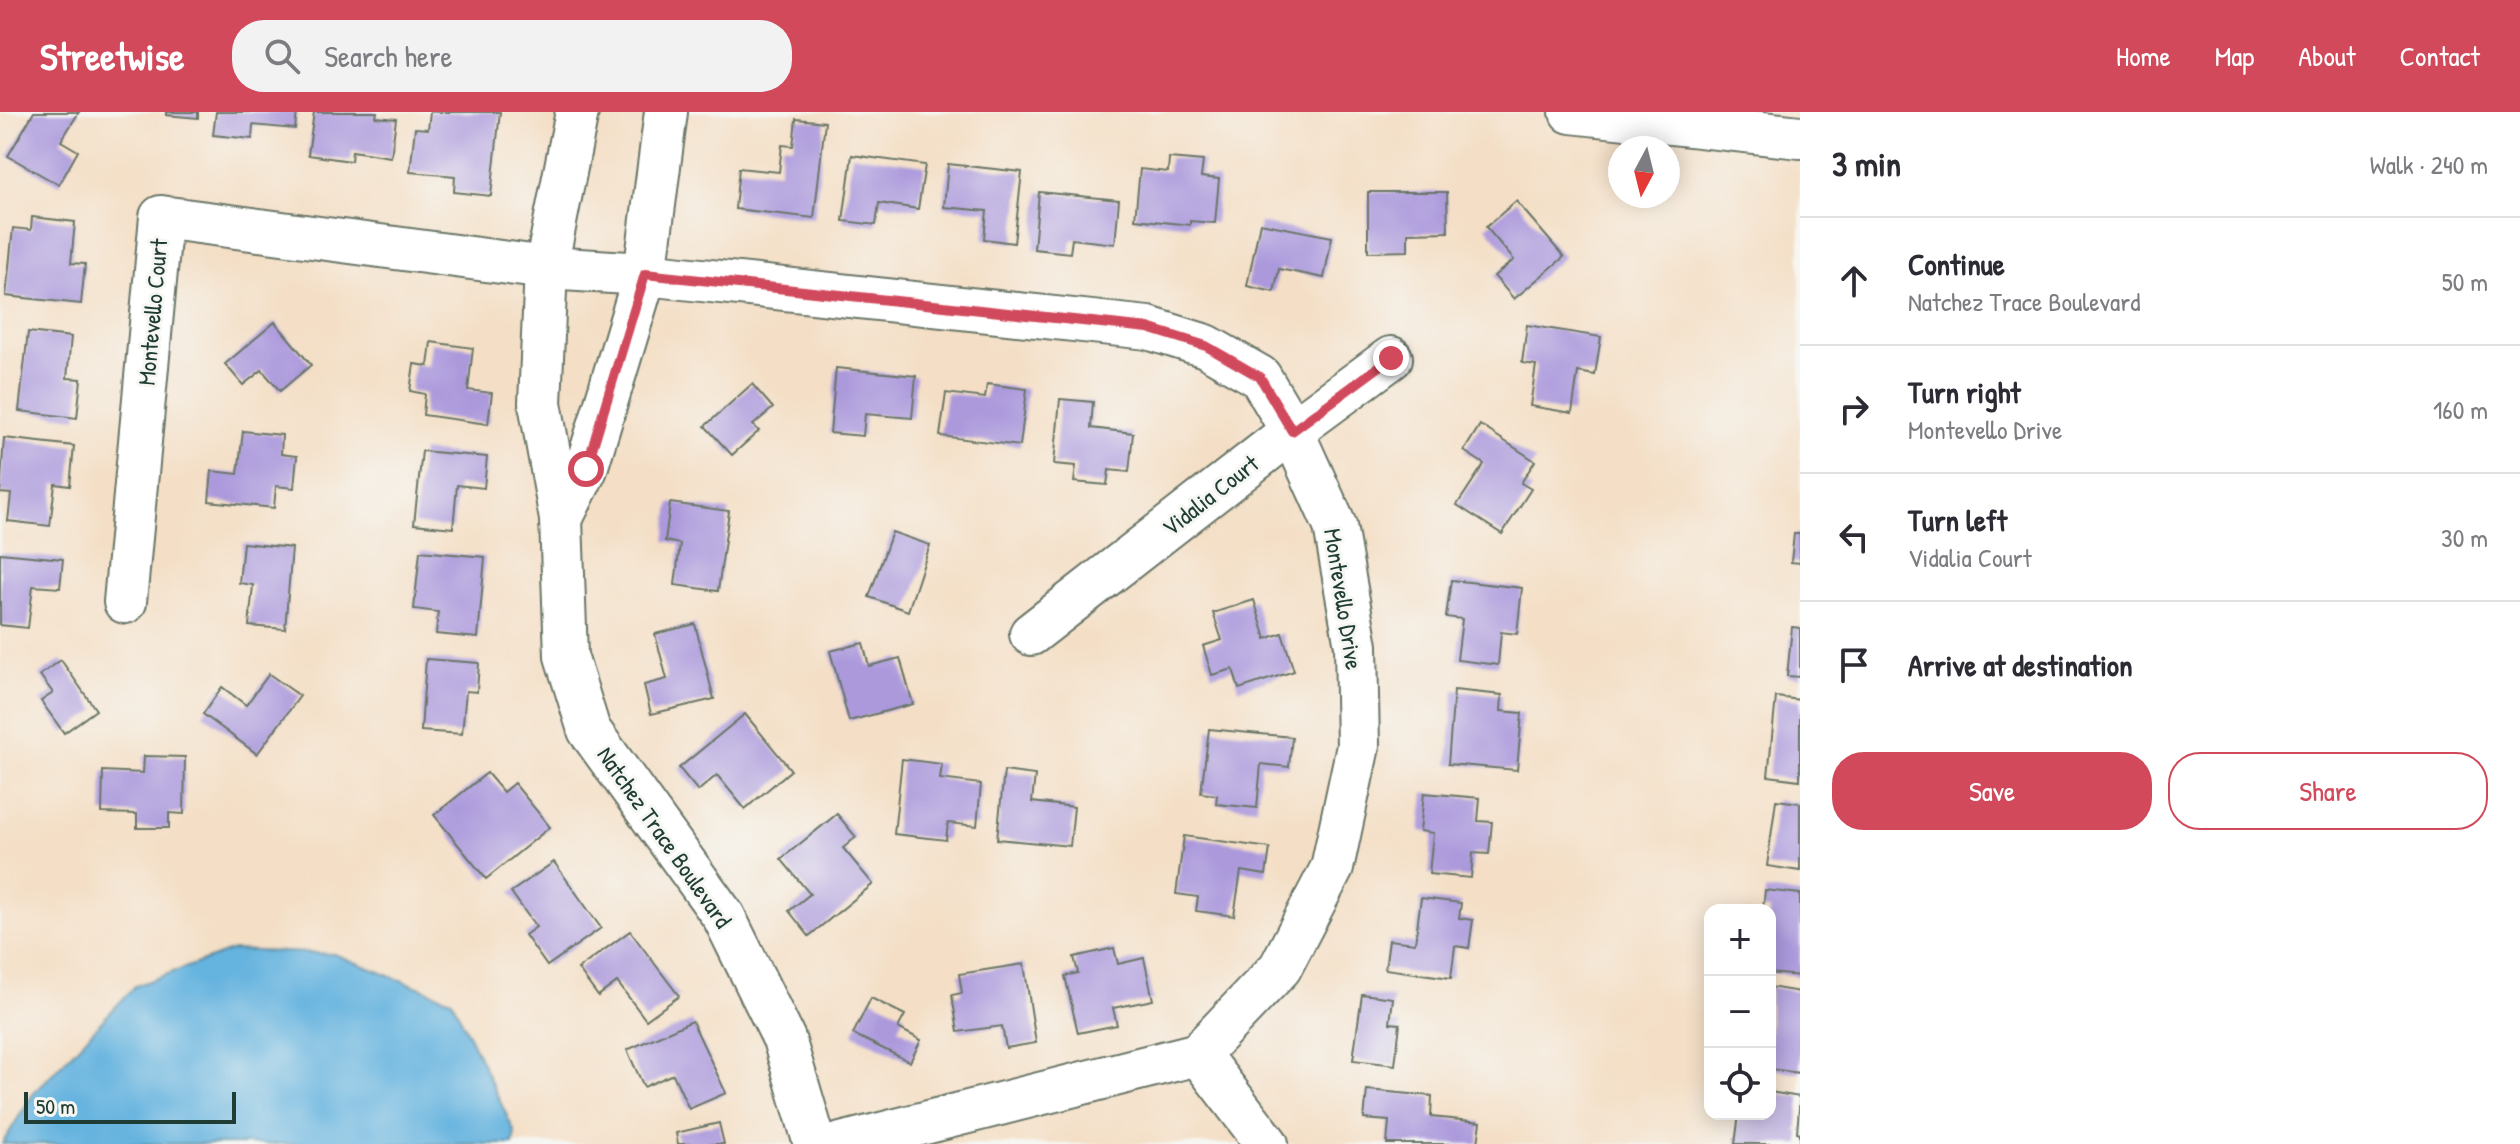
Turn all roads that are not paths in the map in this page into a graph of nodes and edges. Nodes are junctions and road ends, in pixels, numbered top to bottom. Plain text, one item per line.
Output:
1 (577, 112) edge
2 (666, 112) edge
3 (1571, 112) edge
4 (1800, 137) edge
5 (546, 268) junction
6 (645, 274) junction
7 (1391, 358) dead end
8 (1292, 431) junction
9 (561, 519) junction
10 (125, 602) dead end
11 (1031, 634) dead end
12 (1198, 1054) junction
13 (815, 1144) edge
14 (841, 1144) edge
15 (1267, 1144) edge

1 - 5 street, Natchez Trace Boulevard
2 - 6 street, Natchez Trace Boulevard
3 - 4 street
5 - 6 street, Montevello Drive
5 - 9 street, Natchez Trace Boulevard
5 - 10 street, Montevello Court
6 - 8 street, Montevello Drive
6 - 9 street, Natchez Trace Boulevard
7 - 8 street, Vidalia Court
8 - 11 street, Vidalia Court
8 - 12 street, Montevello Drive
9 - 13 street, Natchez Trace Boulevard
12 - 14 street
12 - 15 street

